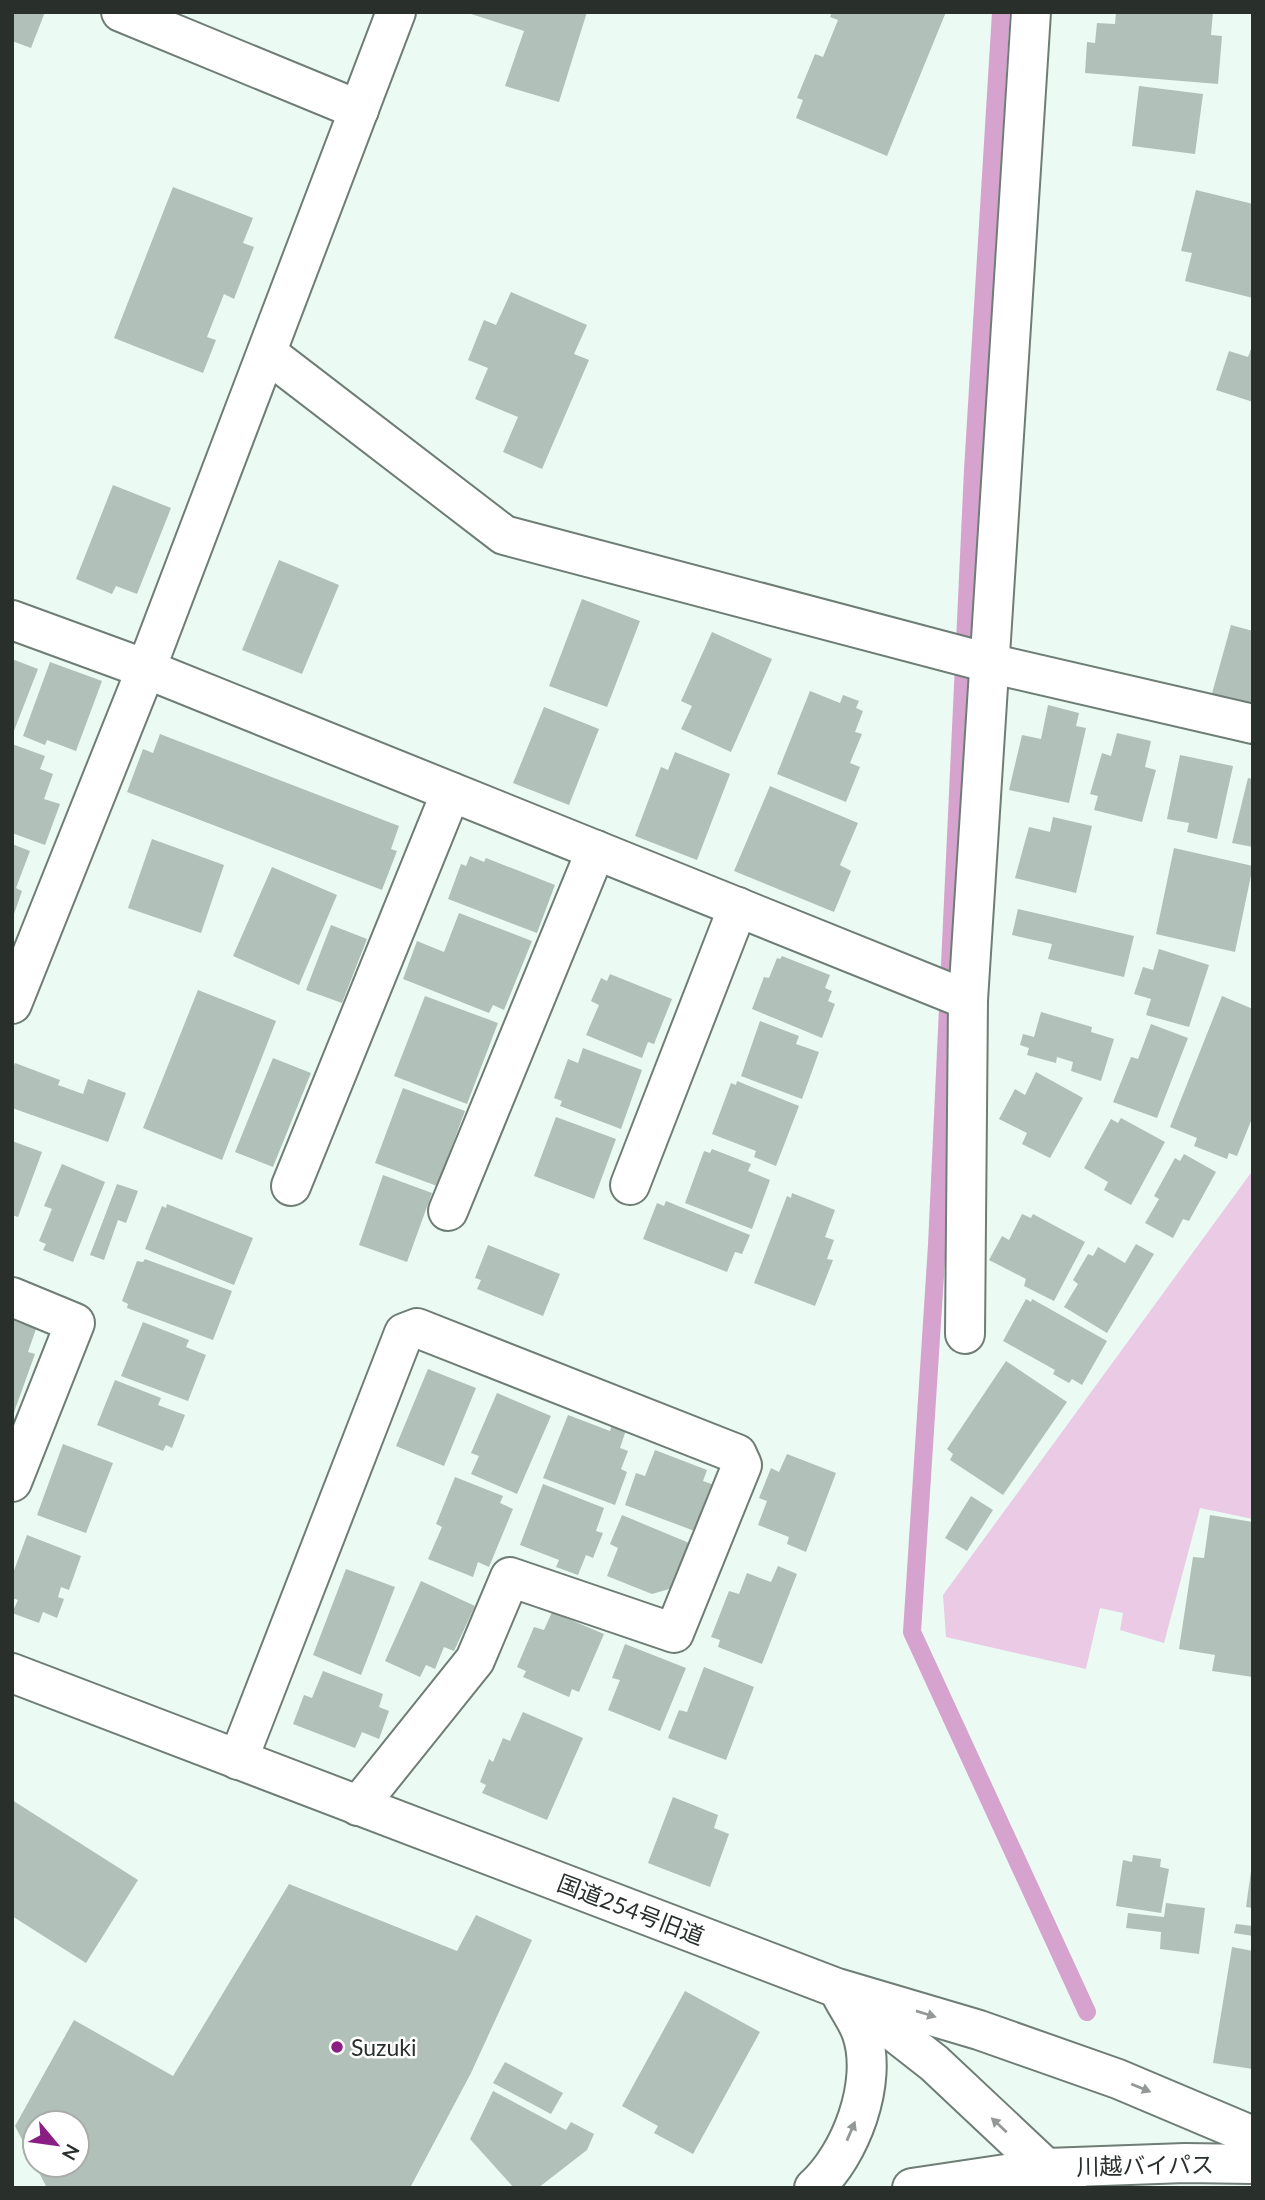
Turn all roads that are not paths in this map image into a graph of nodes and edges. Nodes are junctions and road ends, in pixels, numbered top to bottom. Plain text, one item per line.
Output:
1 (121, 12) edge
2 (396, 12) edge
3 (1031, 12) edge
4 (359, 110) junction
5 (267, 353) junction
6 (12, 620) edge
7 (989, 663) junction
8 (146, 669) junction
9 (1253, 724) edge
10 (451, 792) junction
11 (596, 850) junction
12 (738, 907) junction
13 (968, 1000) junction
14 (12, 1004) edge
15 (629, 1185) dead end
16 (291, 1186) dead end
17 (448, 1211) dead end
18 (12, 1297) edge
19 (965, 1334) dead end
20 (12, 1482) edge
21 (12, 1673) edge
22 (238, 1760) junction
23 (358, 1806) junction
24 (837, 1987) junction
25 (1253, 2136) edge
26 (1253, 2164) edge
27 (1057, 2178) edge
28 (814, 2188) edge
29 (912, 2188) edge

1 - 4 main road
2 - 4 main road
3 - 7 main road
4 - 5 main road
5 - 7 main road
5 - 8 main road
6 - 8 main road
7 - 9 main road
7 - 13 main road
8 - 10 main road
8 - 14 main road
10 - 11 main road
10 - 16 main road
11 - 12 main road
11 - 17 main road
12 - 13 main road
12 - 15 main road
13 - 19 main road
18 - 20 main road
21 - 22 main road, 国道254号旧道
22 - 23 main road, 国道254号旧道
22 - 23 main road
23 - 24 main road, 国道254号旧道
24 -> 25 main road, 国道254号旧道
27 -> 24 main road
28 -> 24 main road
26 - 27 main road, 川越バイパス
27 - 29 main road, 川越バイパス

